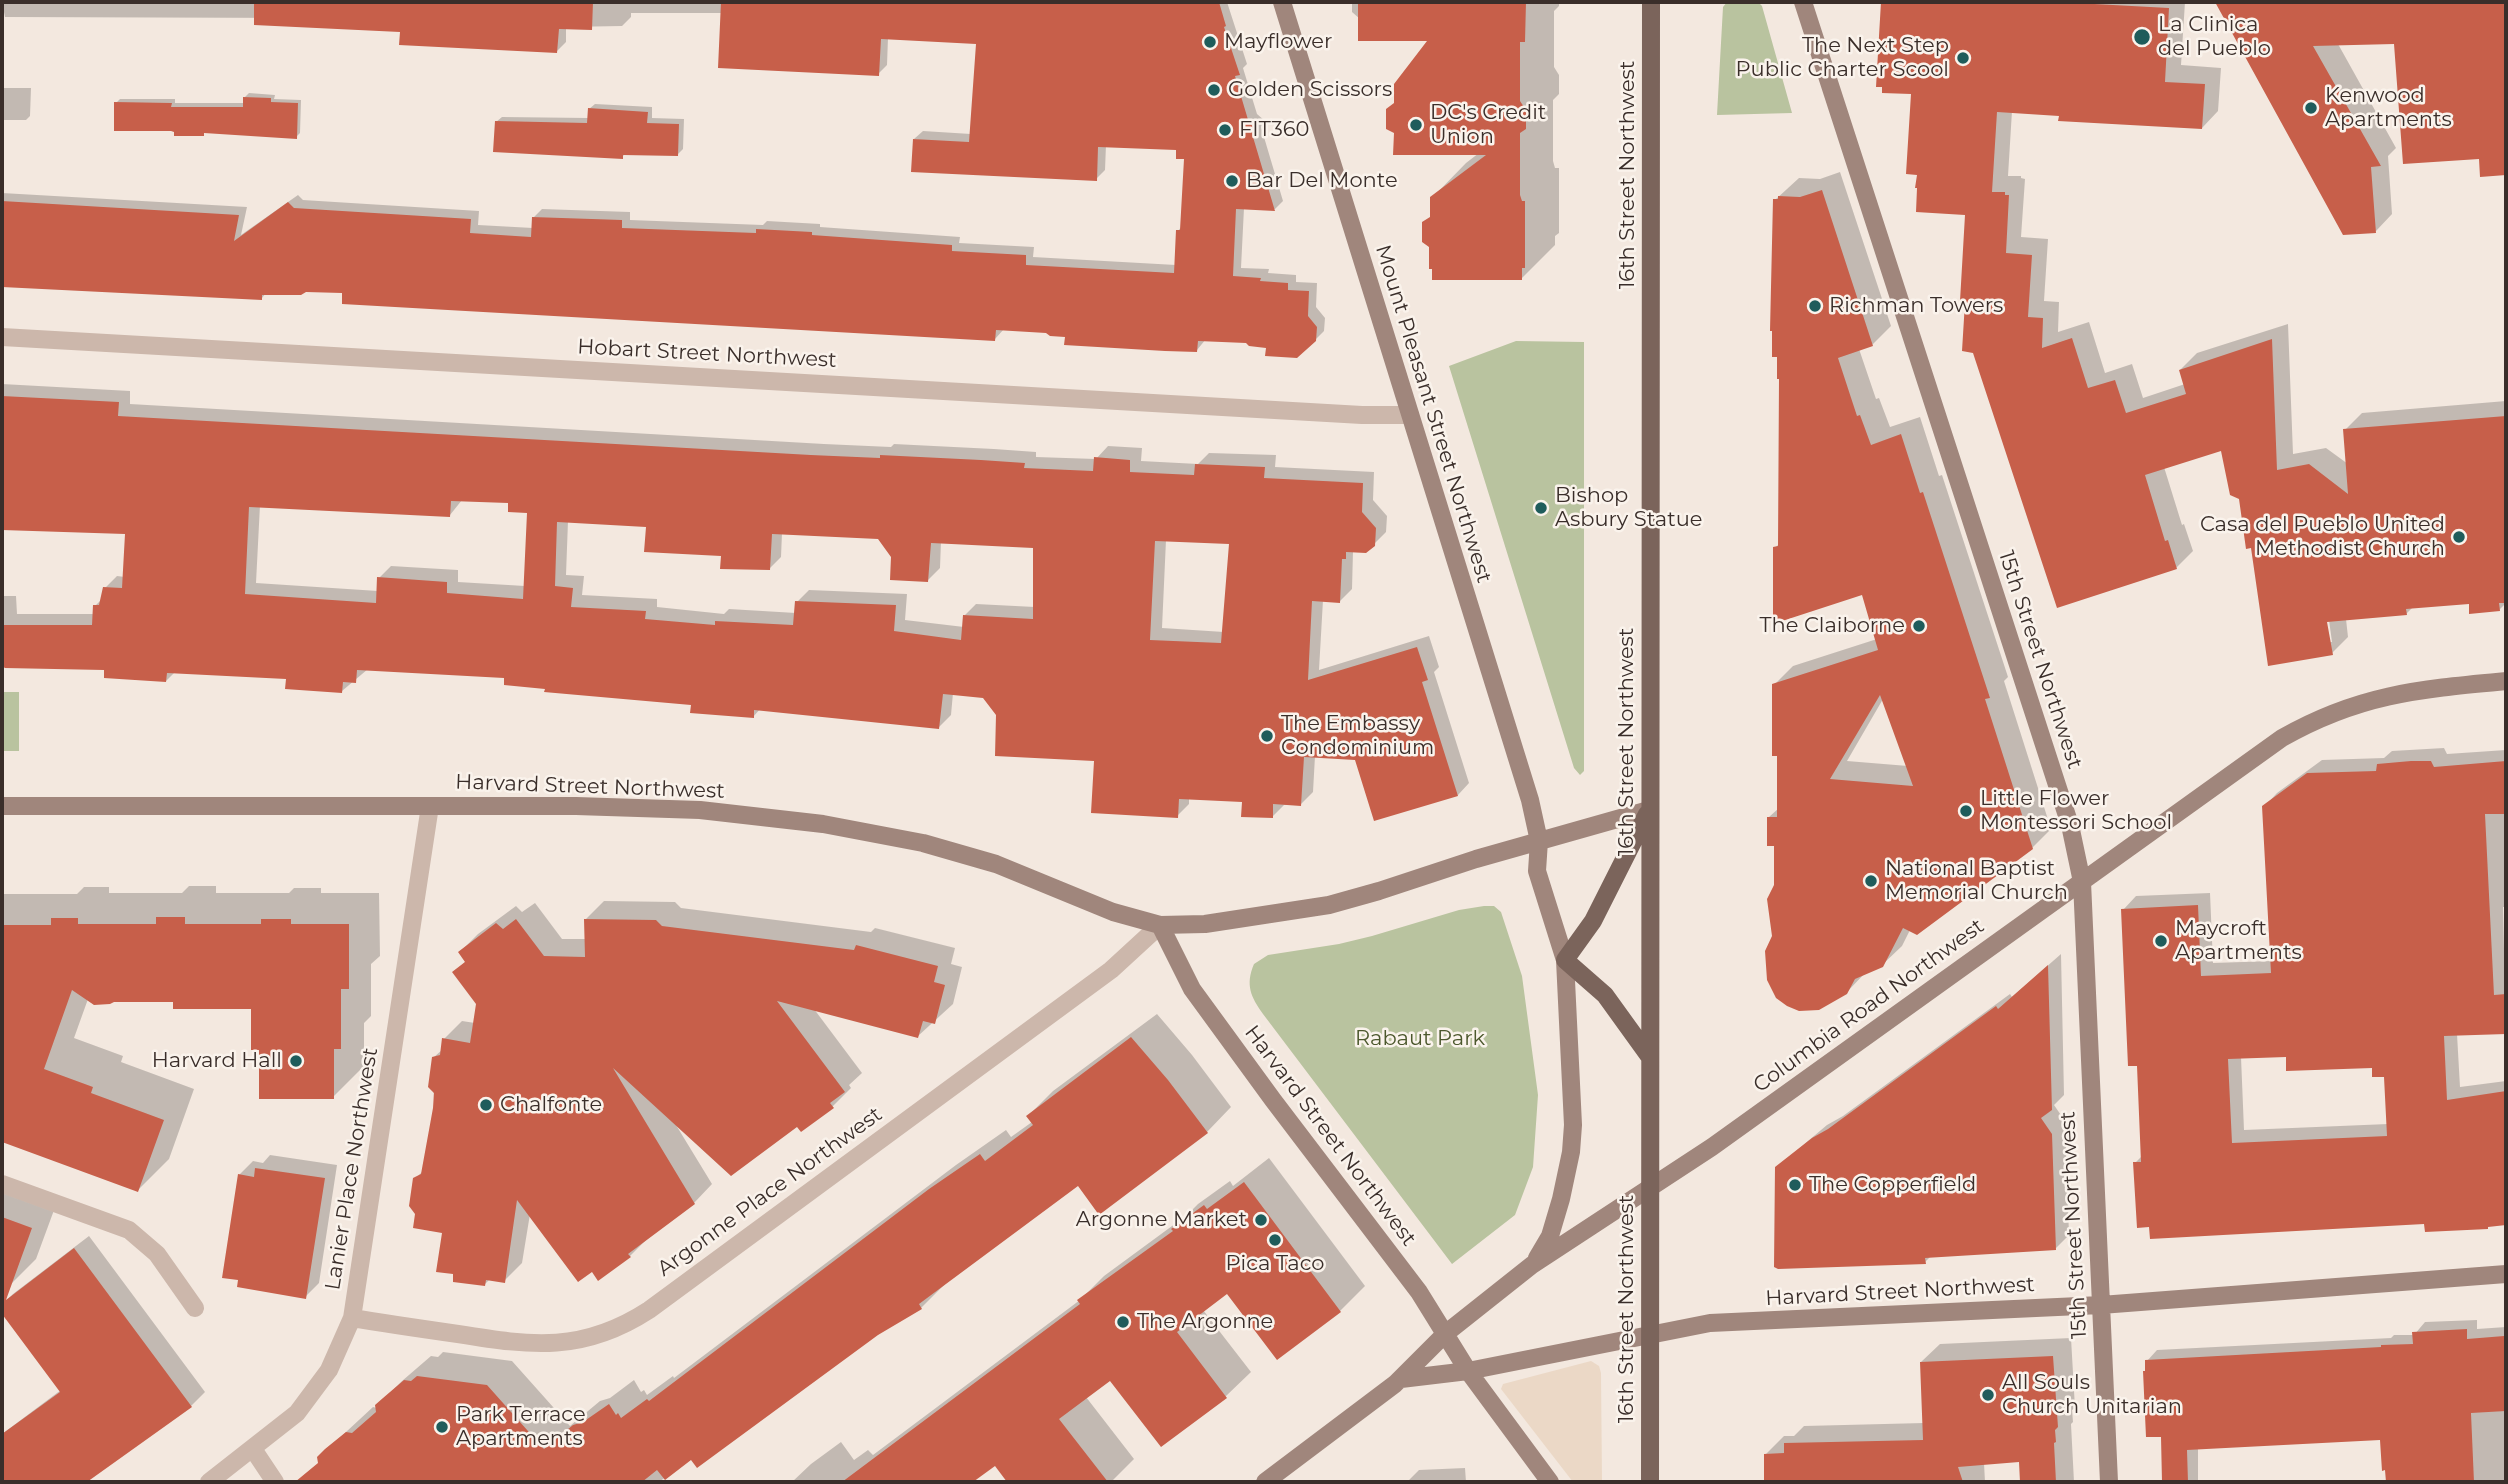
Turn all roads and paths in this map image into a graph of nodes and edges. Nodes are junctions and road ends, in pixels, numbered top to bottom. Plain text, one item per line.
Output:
1 (1282, 2) edge
2 (1651, 2) edge
3 (1802, 2) edge
4 (2, 337) edge
5 (1410, 415) junction
6 (2506, 681) edge
7 (2, 806) edge
8 (430, 806) junction
9 (1649, 810) junction
10 (1539, 841) junction
11 (2082, 882) junction
12 (1160, 925) junction
13 (1565, 960) junction
14 (1649, 1056) junction
15 (2, 1184) edge
16 (1649, 1190) junction
17 (1532, 1265) junction
18 (2506, 1274) edge
19 (2101, 1305) junction
20 (195, 1308) dead end
21 (352, 1318) junction
22 (1445, 1334) junction
23 (1649, 1334) junction
24 (1468, 1371) junction
25 (1401, 1379) junction
26 (253, 1449) junction
27 (209, 1482) edge
28 (275, 1482) edge
29 (1265, 1482) edge
30 (1550, 1482) edge
31 (1650, 1482) edge
32 (2109, 1482) edge

1 - 5 street, Mount Pleasant Street Northwest
2 - 9 main road, 16th Street Northwest
3 - 11 street, 15th Street Northwest
4 - 5 street, Hobart Street Northwest
5 - 10 street, Mount Pleasant Street Northwest
6 - 11 street, Columbia Road Northwest
7 - 8 street, Harvard Street Northwest
8 - 12 street, Harvard Street Northwest
8 - 21 street, Lanier Place Northwest
9 - 10 street, Harvard Street Northwest
9 - 13 main road
9 - 14 main road, 16th Street Northwest
10 - 12 street, Harvard Street Northwest
10 - 13 street, Mount Pleasant Street Northwest
11 - 16 street, Columbia Road Northwest
11 - 19 street, 15th Street Northwest
12 - 21 street, Argonne Place Northwest
12 - 22 street, Harvard Street Northwest
13 - 14 main road
13 - 17 street, Mount Pleasant Street Northwest
14 - 16 main road, 16th Street Northwest
15 - 20 street
16 - 17 street, Columbia Road Northwest
16 - 23 main road, 16th Street Northwest
17 - 22 street, Columbia Road Northwest
18 - 19 street, Harvard Street Northwest
19 - 23 street, Harvard Street Northwest
19 - 32 street, 15th Street Northwest
21 - 26 street, Lanier Place Northwest
22 - 24 street, Harvard Street Northwest
22 - 25 street, Columbia Road Northwest
23 - 24 street, Harvard Street Northwest
23 - 31 main road, 16th Street Northwest
24 - 25 street
24 - 30 street, Harvard Street Northwest
25 - 29 street, Columbia Road Northwest
26 - 27 street, Lanier Place Northwest
26 - 28 street

